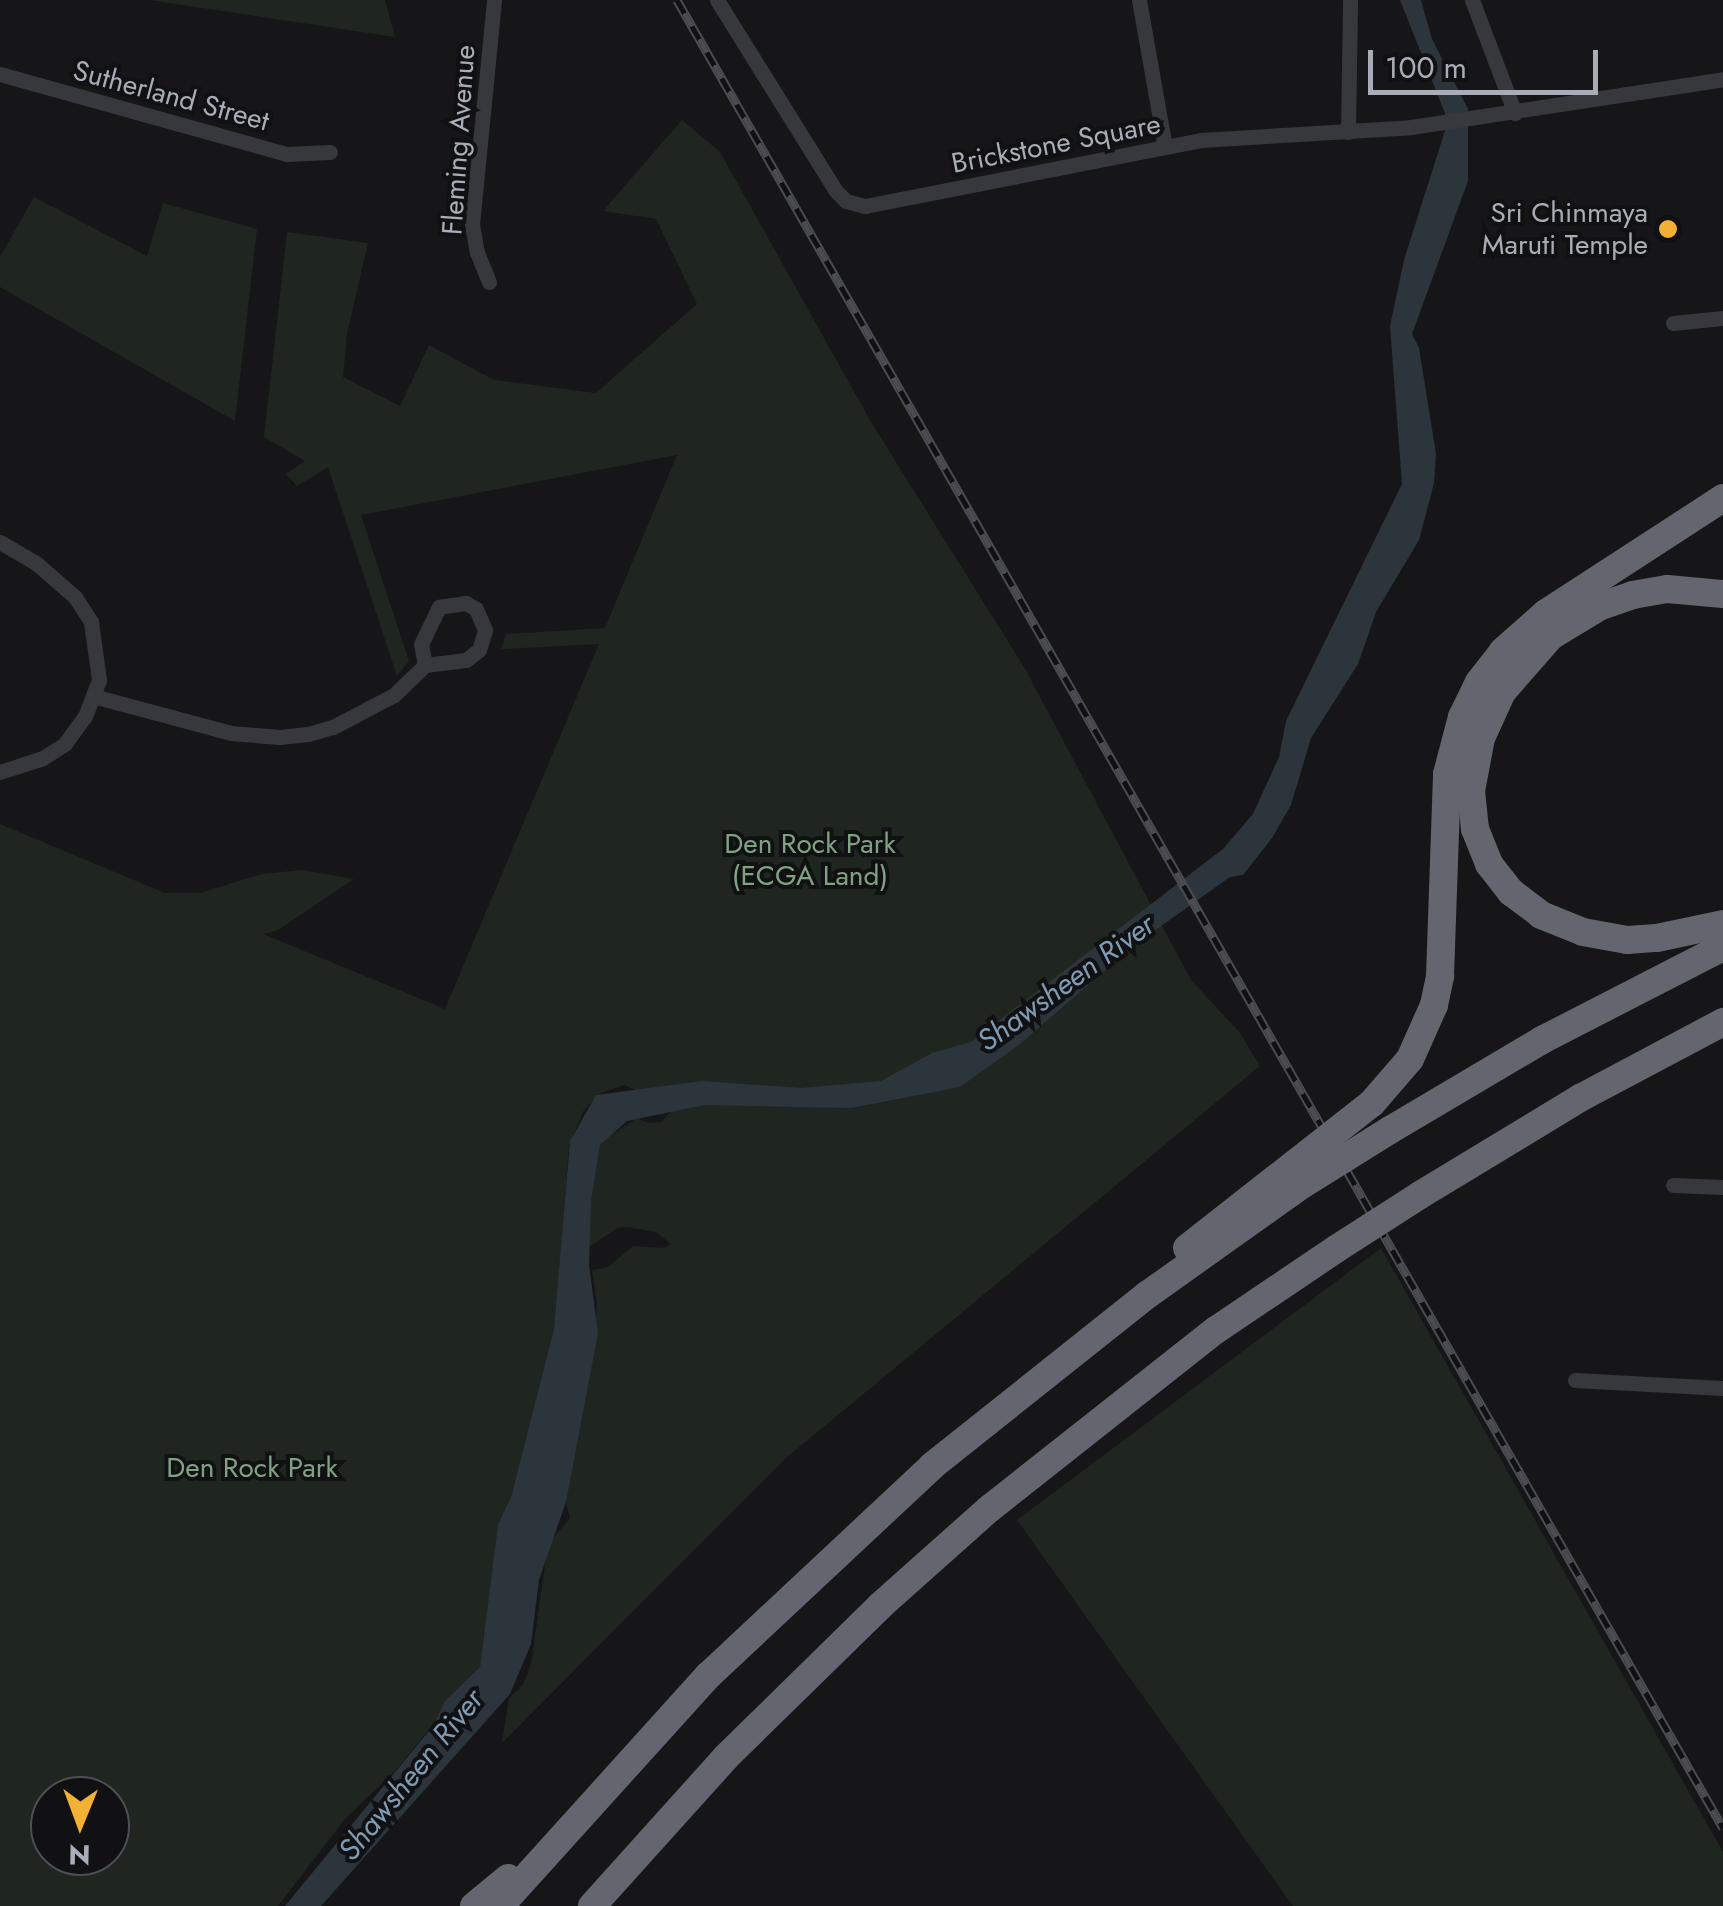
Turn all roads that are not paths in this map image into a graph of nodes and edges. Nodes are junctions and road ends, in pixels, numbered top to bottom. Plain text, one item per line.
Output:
1 (494, 0) edge
2 (717, 0) edge
3 (1139, 0) edge
4 (1350, 0) edge
5 (1472, 0) edge
6 (0, 74) edge
7 (1723, 79) edge
8 (1516, 113) junction
9 (1348, 132) junction
10 (1165, 148) junction
11 (330, 152) dead end
12 (489, 282) dead end
13 (1723, 318) edge
14 (1672, 323) dead end
15 (1723, 498) edge
16 (0, 542) edge
17 (1723, 594) edge
18 (424, 665) junction
19 (93, 696) junction
20 (0, 772) edge
21 (1723, 924) edge
22 (1723, 946) edge
23 (1723, 1022) edge
24 (1297, 1175) junction
25 (1673, 1185) dead end
26 (1723, 1187) edge
27 (1575, 1380) dead end
28 (1723, 1388) edge
29 (539, 1859) junction
30 (599, 1900) edge
31 (474, 1906) edge
32 (500, 1906) edge

1 - 12 street, Fleming Avenue
2 - 10 street, Brickstone Square
3 - 10 street
4 - 9 street
5 - 8 street
6 - 11 street, Sutherland Street
7 - 8 street, Brickstone Square
8 - 9 street, Brickstone Square
9 - 10 street, Brickstone Square
13 - 14 street
15 - 24 highway, bridge
16 - 19 street
17 - 21 highway
18 - 18 street
18 - 19 street
19 - 20 street
22 - 24 highway, bridge
23 - 30 highway, bridge
24 - 29 highway
25 - 26 street
27 - 28 street
29 - 31 highway
29 - 32 highway

